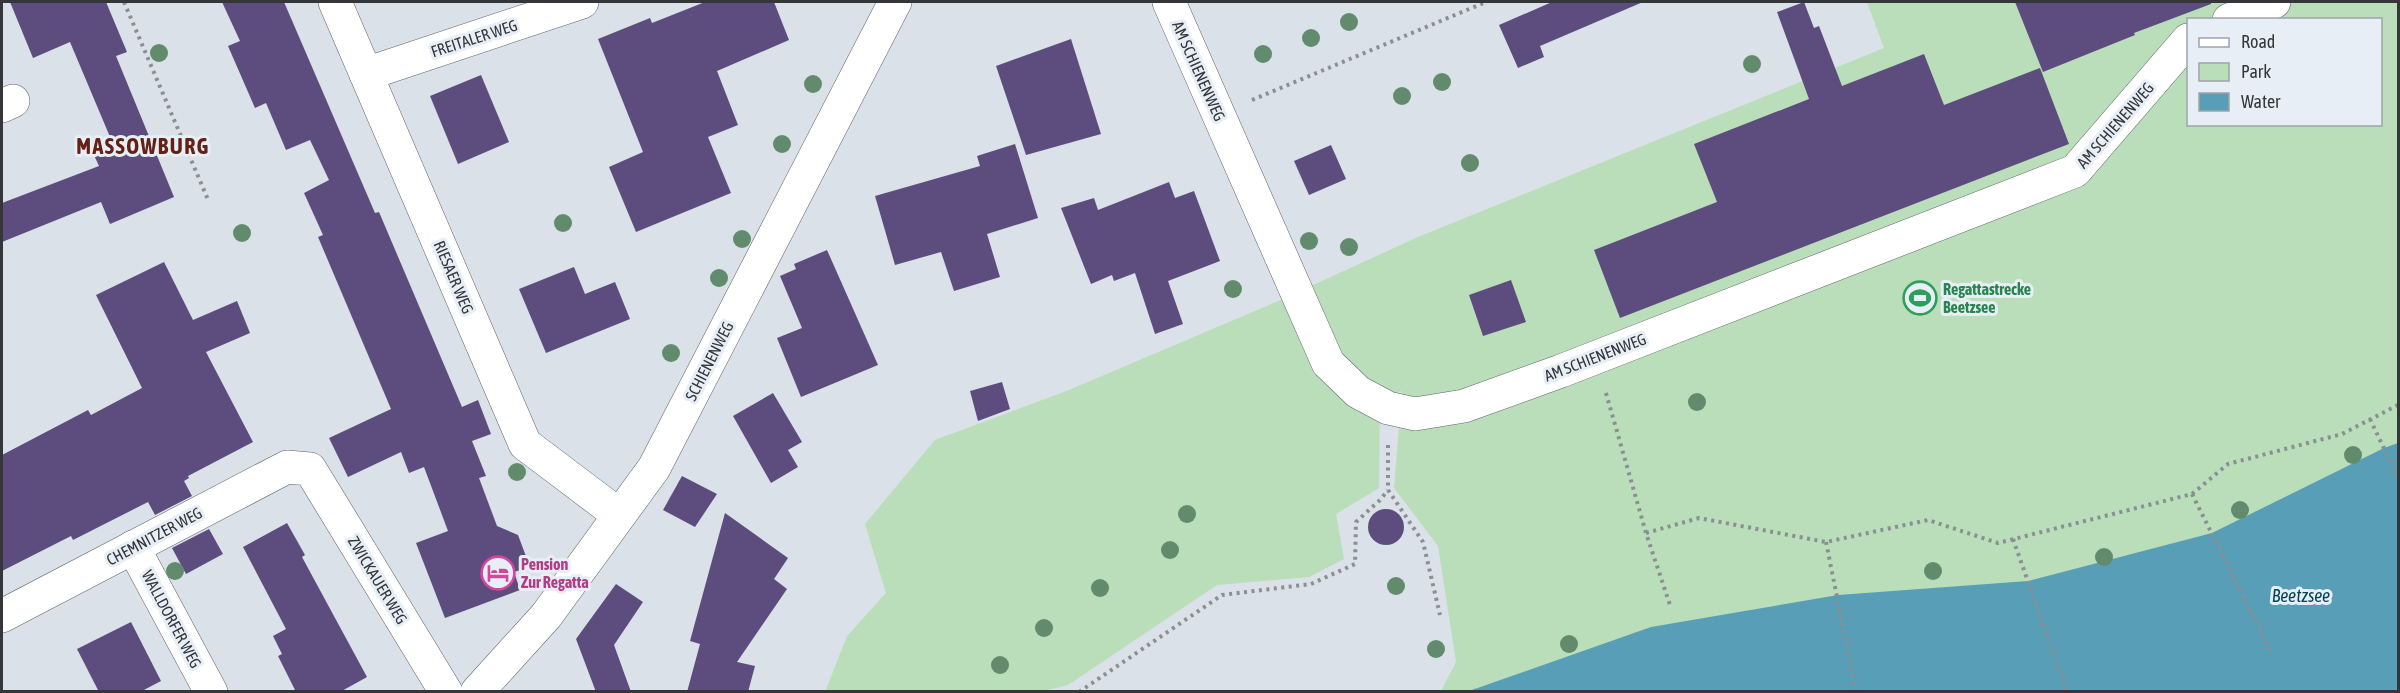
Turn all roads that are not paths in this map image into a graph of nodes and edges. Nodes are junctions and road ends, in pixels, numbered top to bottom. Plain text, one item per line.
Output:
1 (335, 2) edge
2 (582, 2) edge
3 (895, 2) edge
4 (1169, 2) edge
5 (2274, 2) edge
6 (2234, 18) edge
7 (2187, 41) edge
8 (366, 74) junction
9 (310, 469) joint
10 (619, 515) junction
11 (133, 547) junction
12 (2, 616) edge
13 (211, 692) edge
14 (446, 692) edge
15 (477, 692) edge

1 - 8 street, RIESAER WEG
2 - 8 street, FREITALER WEG
3 - 10 street, SCHIENENWEG
4 - 7 street, AM SCHIENENWEG
5 - 6 street
8 - 10 street, RIESAER WEG
9 - 11 street, CHEMNITZER WEG
9 - 14 street, ZWICKAUER WEG
10 - 15 street, SCHIENENWEG
11 - 12 street, CHEMNITZER WEG
11 - 13 street, WALLDORFER WEG

